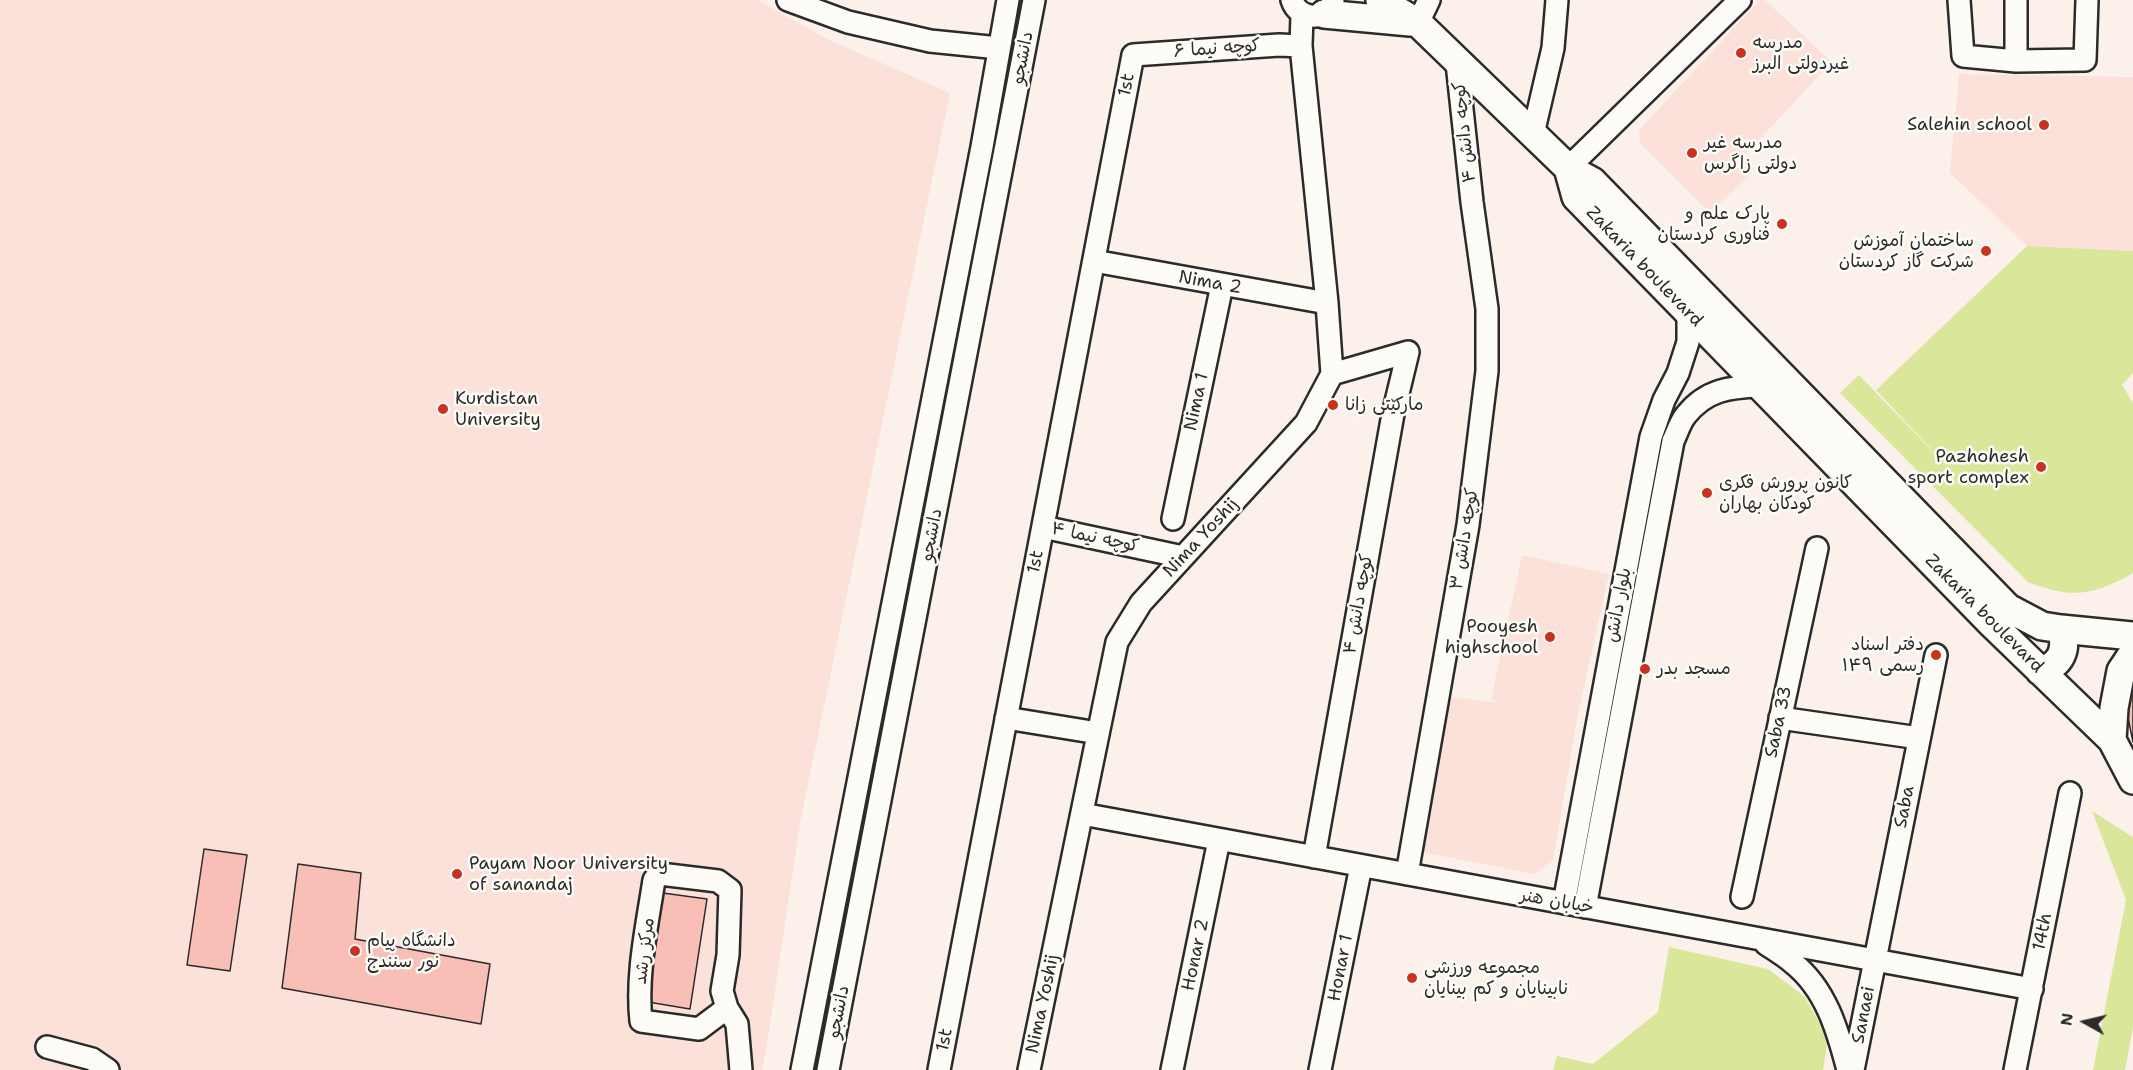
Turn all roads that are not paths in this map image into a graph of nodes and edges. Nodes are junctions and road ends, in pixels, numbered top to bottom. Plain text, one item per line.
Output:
1 (788, 0) edge
2 (1008, 0) edge
3 (1034, 0) edge
4 (1380, 0) edge
5 (1557, 0) edge
6 (1740, 0) edge
7 (1959, 0) edge
8 (2016, 0) edge
9 (2087, 0) edge
10 (1313, 7) edge
11 (1423, 11) edge
12 (1301, 46) junction
13 (999, 48) junction
14 (1133, 55) joint
15 (2016, 62) junction
16 (1457, 63) junction
17 (1533, 134) junction
18 (1568, 168) junction
19 (1472, 202) joint
20 (1094, 261) junction
21 (1222, 285) junction
22 (1327, 303) junction
23 (1688, 312) junction
24 (1332, 374) junction
25 (1760, 386) junction
26 (1651, 437) junction
27 (1673, 441) junction
28 (1173, 519) dead end
29 (1043, 527) junction
30 (1817, 548) dead end
31 (1183, 557) junction
32 (2061, 629) junction
33 (2133, 636) edge
34 (2133, 653) edge
35 (1936, 655) dead end
36 (2040, 671) junction
37 (1006, 718) junction
38 (1780, 718) junction
39 (1098, 733) junction
40 (1919, 738) junction
41 (2112, 740) junction
42 (2133, 780) edge
43 (2070, 793) dead end
44 (1082, 814) junction
45 (1219, 840) junction
46 (1314, 857) junction
47 (1361, 866) junction
48 (1407, 874) junction
49 (1742, 897) dead end
50 (1564, 903) junction
51 (1586, 907) junction
52 (1758, 939) junction
53 (1874, 960) junction
54 (2032, 988) junction
55 (727, 1008) junction
56 (65, 1070) edge
57 (108, 1070) edge
58 (741, 1070) edge
59 (802, 1070) edge
60 (828, 1070) edge
61 (939, 1070) edge
62 (1029, 1070) edge
63 (1172, 1070) edge
64 (1320, 1070) edge
65 (1848, 1070) edge
66 (1853, 1070) edge
67 (2015, 1070) edge

1 - 13 street
2 - 13 street, دانشجو
3 - 60 street, دانشجو
4 - 11 main road
5 - 17 street
6 - 18 street
7 - 15 street
8 - 15 street
9 - 15 street
10 - 11 main road
10 - 12 street
11 - 16 main road
12 - 14 street, کوچه نیما ۶
12 - 22 street
13 - 59 street, دانشجو
14 - 20 street, 1st
16 - 17 main road
16 - 19 street, کوچه دانش ۴
17 - 18 main road
18 - 23 main road, Zakaria boulevard
18 - 32 main road, Zakaria boulevard
19 - 48 street, کوچه دانش ۳
20 - 21 street, Nima 2
20 - 29 street, 1st
21 - 22 street, Nima 2
21 - 28 street, Nima 1
22 - 24 street
23 - 25 main road, Zakaria boulevard
23 - 26 street, بلوار دانش
24 - 31 street, Nima Yoshij
24 - 46 street, کوچه دانش ۴
25 - 27 street, بلوار دانش
25 - 36 main road, Zakaria boulevard
26 - 27 street
26 - 50 street, بلوار دانش
27 - 51 street, بلوار دانش
29 - 31 street, کوچه نیما ۴
29 - 37 street, 1st
30 - 38 street, Saba 33
31 - 39 street, Nima Yoshij
32 - 33 main road, Zakaria boulevard
32 - 36 main road
34 - 41 main road
35 - 40 street, Saba
36 - 41 main road, Zakaria boulevard
37 - 39 street
37 - 61 street, 1st
38 - 40 street
38 - 49 street, Saba 33
39 - 44 street, Nima Yoshij
40 - 53 street, Saba
41 - 42 main road
43 - 54 street, 14th
44 - 45 street, خیابان هنر
44 - 62 street, Nima Yoshij
45 - 46 street, خیابان هنر
45 - 63 street, Honar 2
46 - 47 street, خیابان هنر
47 - 48 street, خیابان هنر
47 - 64 street, Honar 1
48 - 50 street, خیابان هنر
50 - 51 street, خیابان هنر
51 - 52 street, خیابان هنر
52 - 53 street, خیابان هنر
52 - 65 street
53 - 54 street, خیابان هنر
53 - 66 street, Sanaei
54 - 67 street, 14th
55 - 55 street, مرکز رشد
55 - 58 street, مرکز رشد
56 - 57 street

